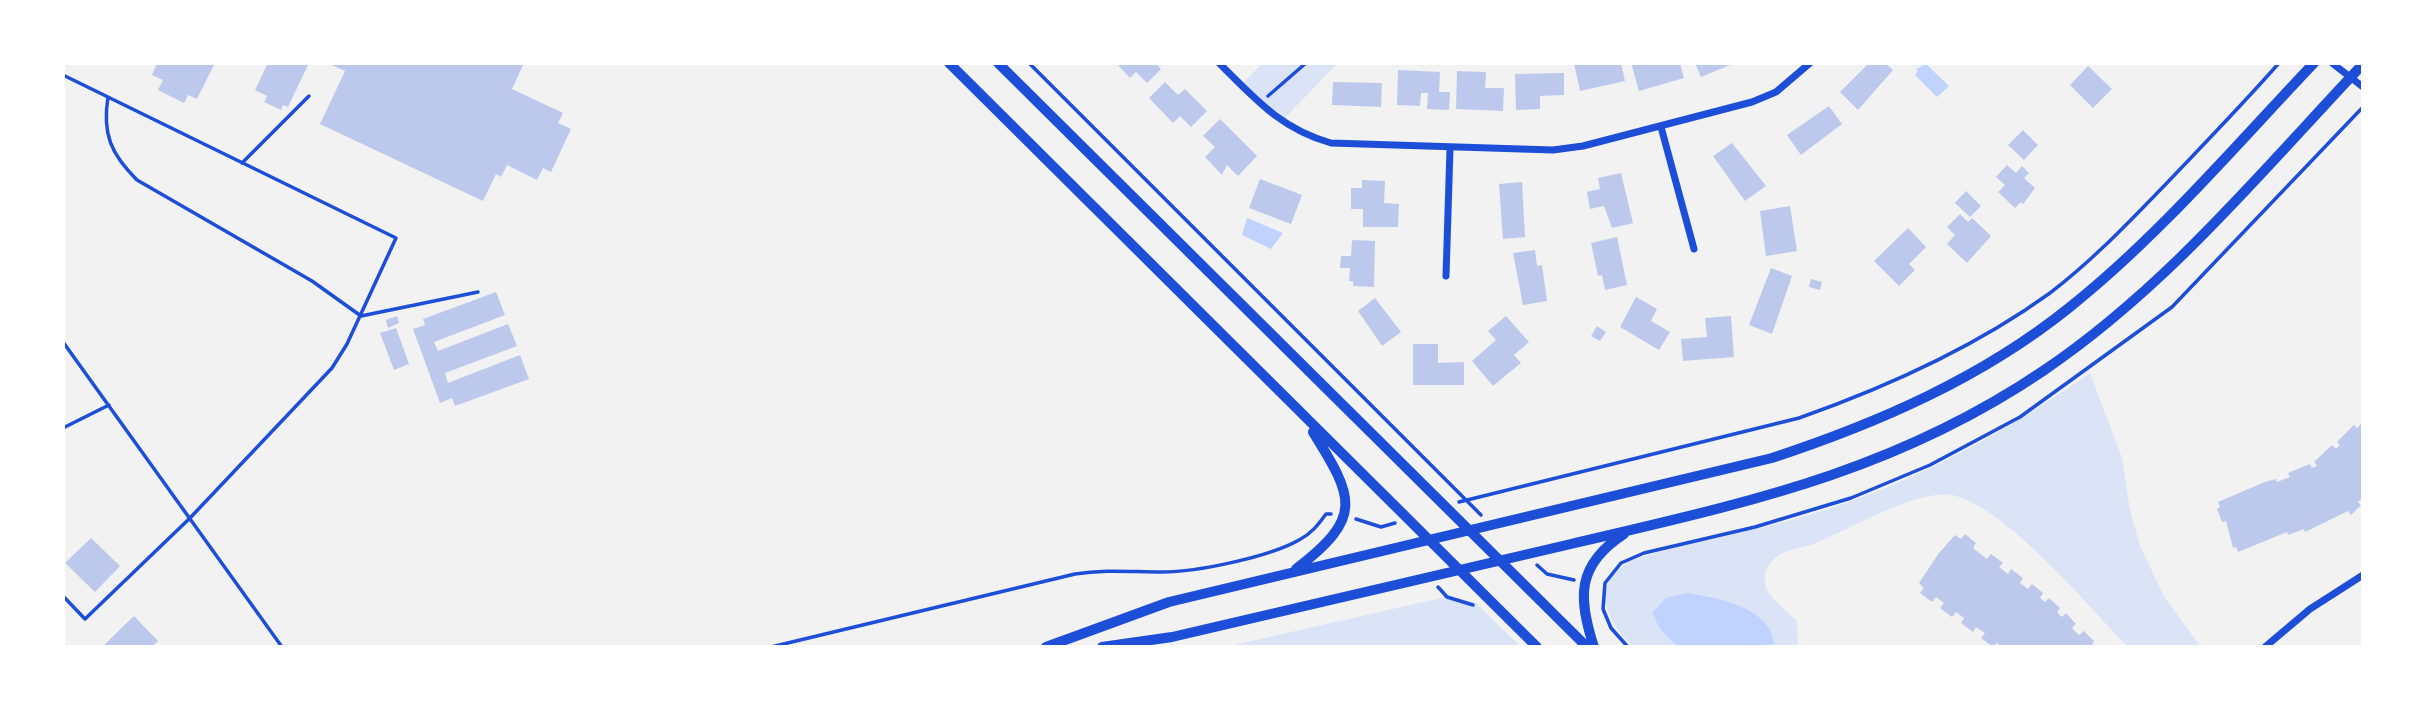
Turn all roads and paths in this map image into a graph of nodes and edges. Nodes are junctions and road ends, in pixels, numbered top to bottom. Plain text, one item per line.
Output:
1 (949, 63) edge
2 (998, 63) edge
3 (1029, 63) edge
4 (1219, 63) edge
5 (1306, 63) edge
6 (1810, 63) edge
7 (2279, 63) edge
8 (2314, 63) edge
9 (2332, 63) edge
10 (2363, 64) edge
11 (63, 75) edge
12 (2351, 77) junction
13 (2363, 87) edge
14 (309, 96) dead end
15 (108, 97) junction
16 (1260, 104) junction
17 (1661, 127) junction
18 (1450, 149) junction
19 (242, 163) junction
20 (1694, 249) dead end
21 (1446, 276) dead end
22 (478, 292) dead end
23 (361, 316) junction
24 (63, 342) edge
25 (109, 405) junction
26 (1302, 414) junction
27 (63, 428) edge
28 (1465, 500) junction
29 (1446, 507) junction
30 (1343, 515) junction
31 (190, 518) junction
32 (1408, 519) junction
33 (1491, 524) junction
34 (1468, 529) junction
35 (1633, 529) junction
36 (1428, 539) junction
37 (1526, 555) junction
38 (1500, 561) junction
39 (1460, 570) junction
40 (1292, 572) junction
41 (2363, 575) edge
42 (1584, 582) junction
43 (63, 596) edge
44 (282, 647) edge
45 (771, 647) edge
46 (1046, 647) edge
47 (1101, 647) edge
48 (1537, 647) edge
49 (1587, 647) edge
50 (1594, 647) edge
51 (1628, 647) edge
52 (2265, 647) edge

1 - 26 main road
2 - 29 main road
3 - 28 path
4 - 16 street
5 - 16 path
6 - 17 street
7 - 28 path
8 - 33 main road
9 - 12 street
10 - 12 main road
11 - 15 lane
12 - 13 street
12 - 35 main road
14 - 19 lane
15 - 19 lane
15 - 23 lane
16 - 18 street
17 - 18 street
17 - 20 street
18 - 21 street
19 - 23 lane
22 - 23 lane
23 - 31 lane
24 - 25 lane
25 - 27 lane
25 - 31 lane
26 - 30 main road
26 - 32 main road
28 - 29 path
28 - 33 path
29 - 34 main road
30 - 32 path
30 - 40 main road
30 - 45 path
31 - 43 lane
31 - 44 lane
32 - 36 main road
33 - 34 main road
34 - 36 main road
34 - 38 main road
35 - 37 main road
35 - 42 main road
36 - 39 main road
36 - 40 main road
37 - 38 main road
37 - 42 path
38 - 39 main road
38 - 49 main road
39 - 47 main road
39 - 48 main road
40 - 46 main road
41 - 52 street
42 - 50 main road
42 - 51 path

